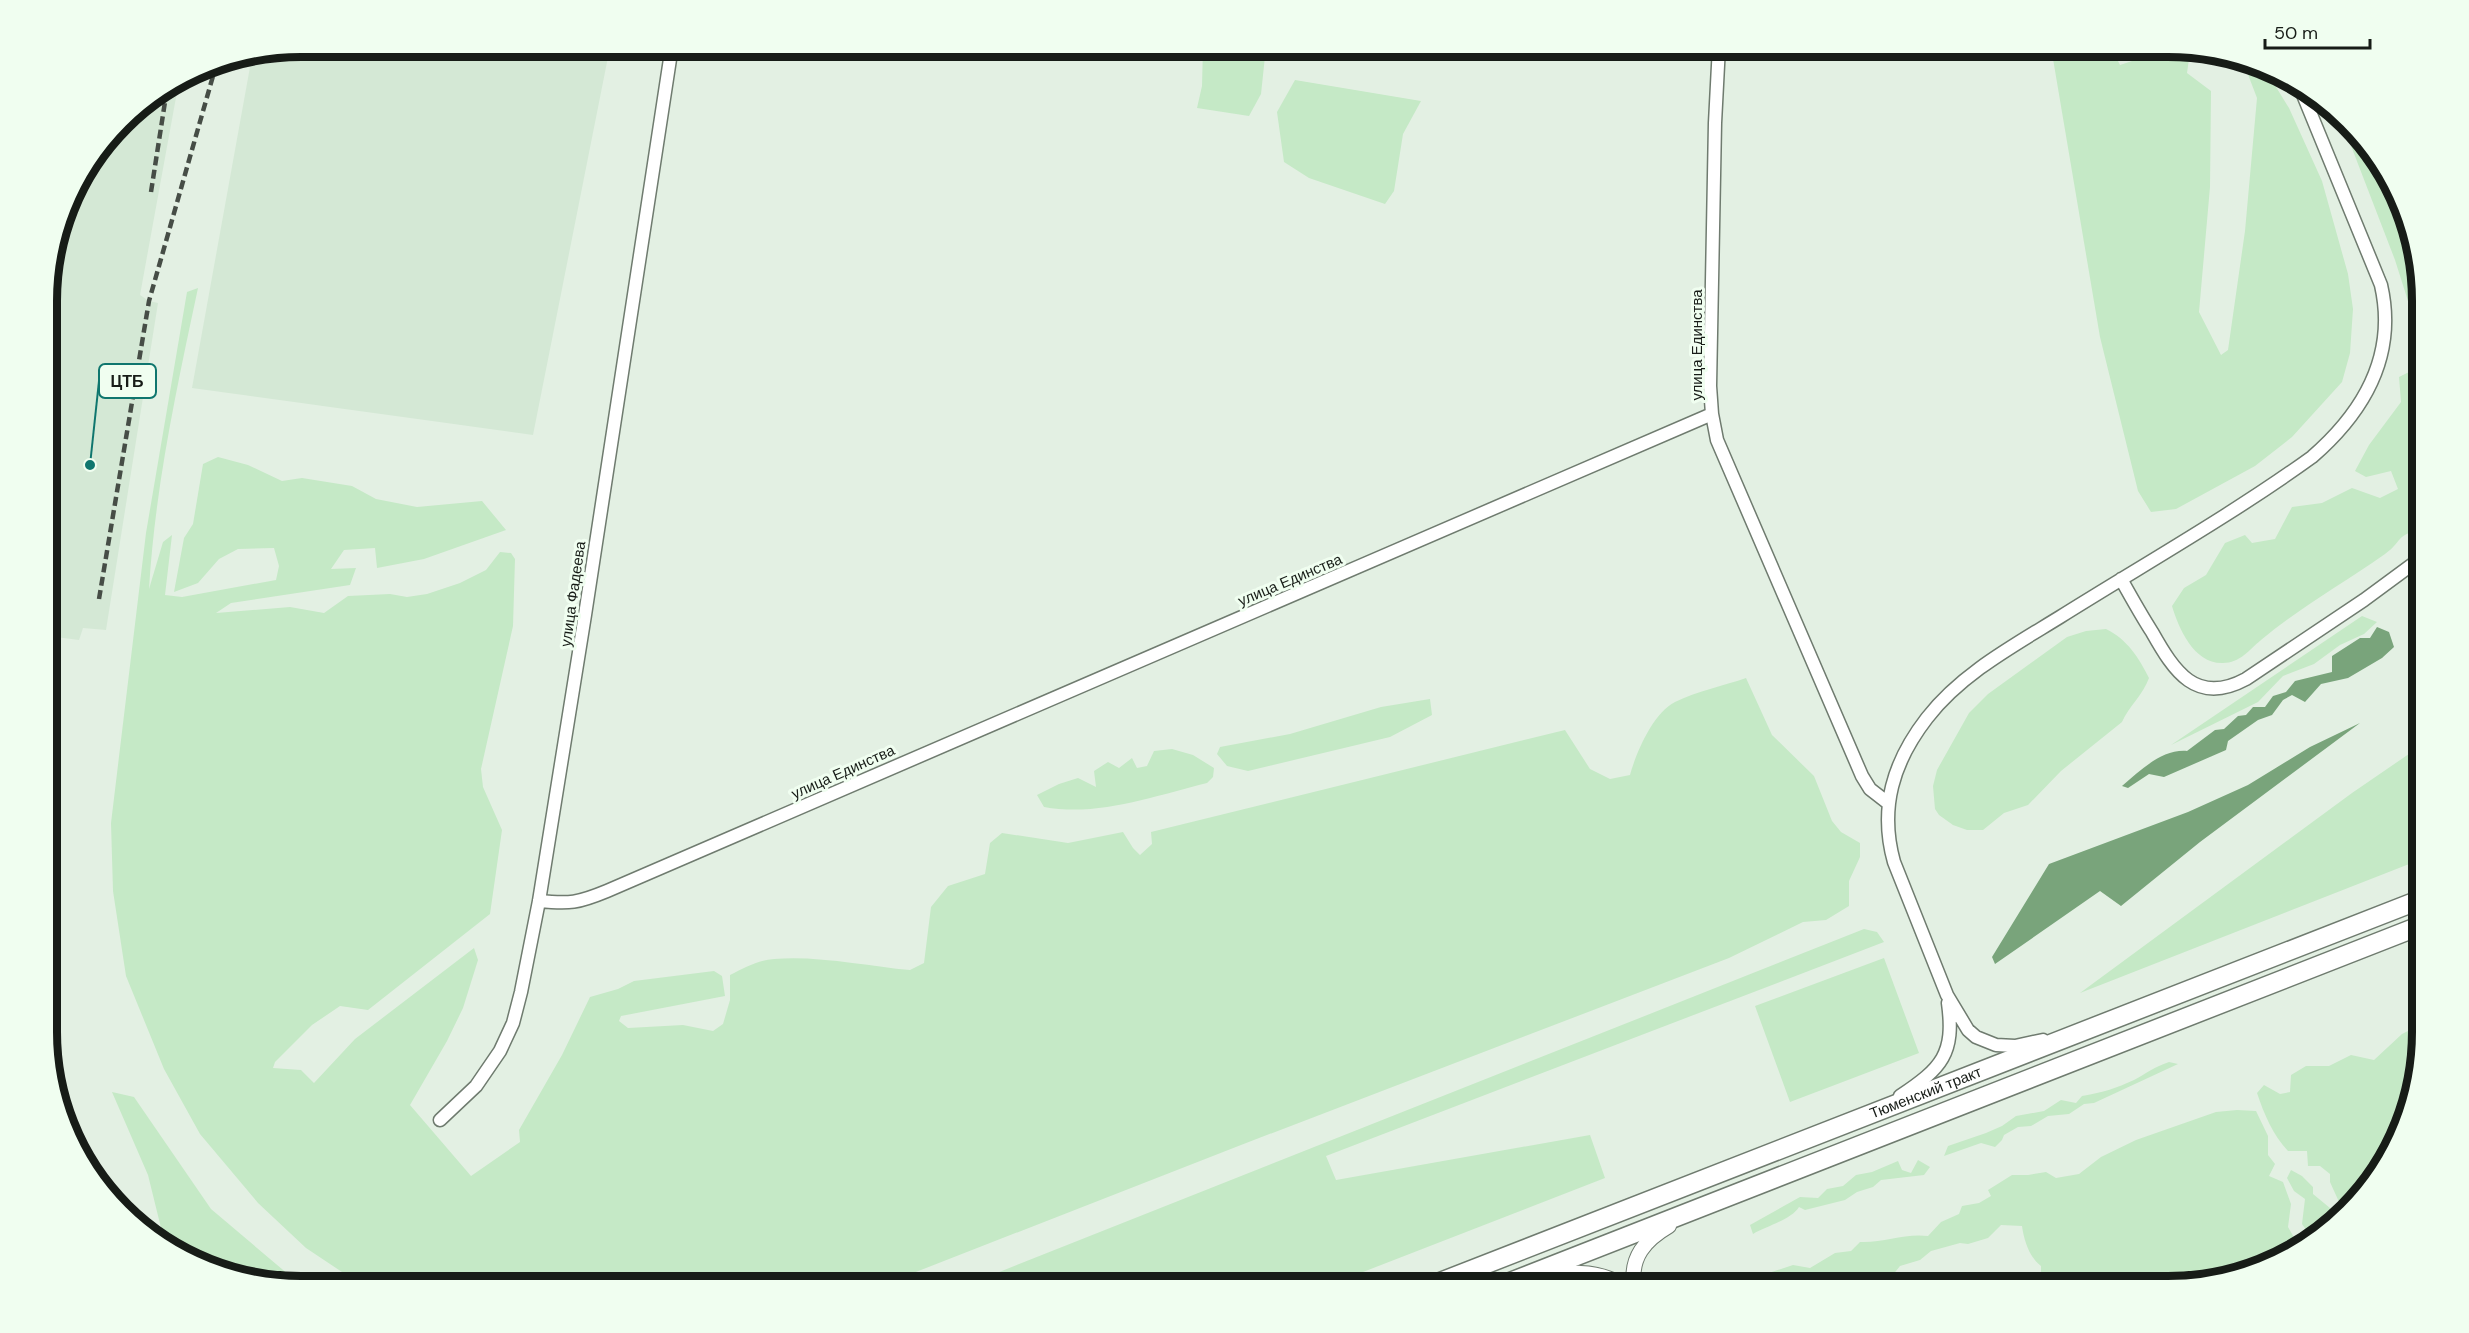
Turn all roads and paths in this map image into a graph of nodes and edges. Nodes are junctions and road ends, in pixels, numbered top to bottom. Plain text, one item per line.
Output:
1 (670, 57) edge
2 (1718, 57) edge
3 (2306, 99) edge
4 (1712, 414) junction
5 (2412, 565) edge
6 (2121, 579) junction
7 (1888, 803) junction
8 (539, 901) junction
9 (2412, 903) edge
10 (2412, 929) edge
11 (1947, 995) junction
12 (2080, 1032) junction
13 (1878, 1111) junction
14 (441, 1120) dead end
15 (1698, 1209) junction
16 (1456, 1276) edge
17 (1526, 1276) edge
18 (1553, 1276) edge
19 (1602, 1276) edge
20 (1634, 1276) edge

1 - 8 street, улица Фадеева
2 - 4 street, улица Единства
3 - 6 street
4 - 7 street
4 - 8 street, улица Единства
5 - 6 street
6 - 7 street
7 - 11 street
8 - 14 street, улица Фадеева
9 - 12 main road, Тюменский тракт
10 - 15 main road, Тюменский тракт
11 - 12 street
11 - 13 street
12 - 13 main road, Тюменский тракт
13 - 16 main road, Тюменский тракт
15 - 17 main road, Тюменский тракт
15 - 20 street
18 - 19 street

